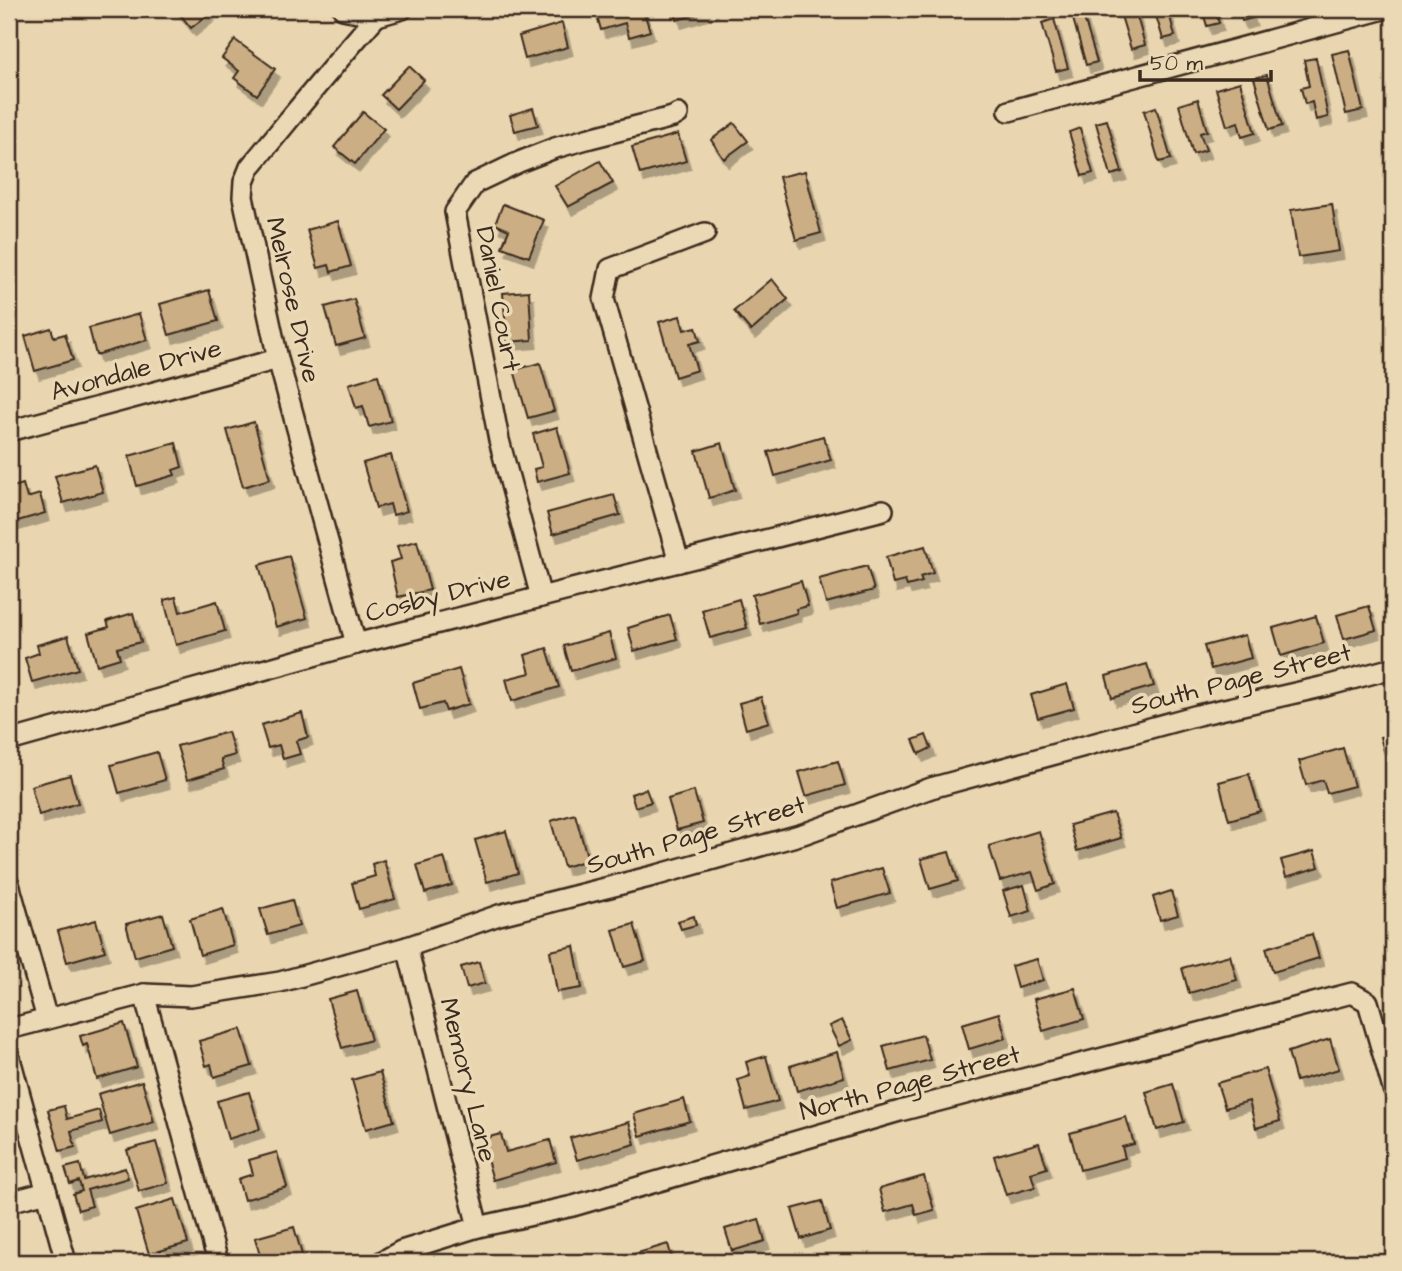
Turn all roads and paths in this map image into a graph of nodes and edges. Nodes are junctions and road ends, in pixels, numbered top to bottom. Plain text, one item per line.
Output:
1 (343, 9) edge
2 (402, 9) edge
3 (1384, 9) edge
4 (380, 12) edge
5 (1009, 111) dead end
6 (678, 114) dead end
7 (705, 233) dead end
8 (278, 359) junction
9 (9, 431) edge
10 (883, 510) dead end
11 (678, 562) junction
12 (541, 597) junction
13 (356, 643) junction
14 (1393, 668) edge
15 (9, 741) edge
16 (9, 884) edge
17 (407, 947) junction
18 (144, 994) junction
19 (47, 1019) junction
20 (9, 1028) edge
21 (9, 1055) edge
22 (1393, 1089) edge
23 (47, 1192) junction
24 (9, 1202) edge
25 (478, 1227) junction
26 (66, 1262) edge
27 (218, 1262) edge
28 (381, 1262) edge

1 - 4 street
2 - 4 street
3 - 5 street
4 - 8 street, Melrose Drive
6 - 12 street, Daniel Court
7 - 11 street
8 - 9 street, Avondale Drive
8 - 13 street, Melrose Drive
10 - 11 street, Cosby Drive
11 - 12 street, Cosby Drive
12 - 13 street, Cosby Drive
13 - 15 street, Cosby Drive
14 - 17 street, South Page Street
16 - 19 street
17 - 18 street, South Page Street
17 - 25 street, Memory Lane
18 - 19 street, South Page Street
18 - 27 street
19 - 20 street, South Page Street
21 - 23 street
22 - 25 street, North Page Street
23 - 24 street
23 - 26 street
25 - 28 street, North Page Street

